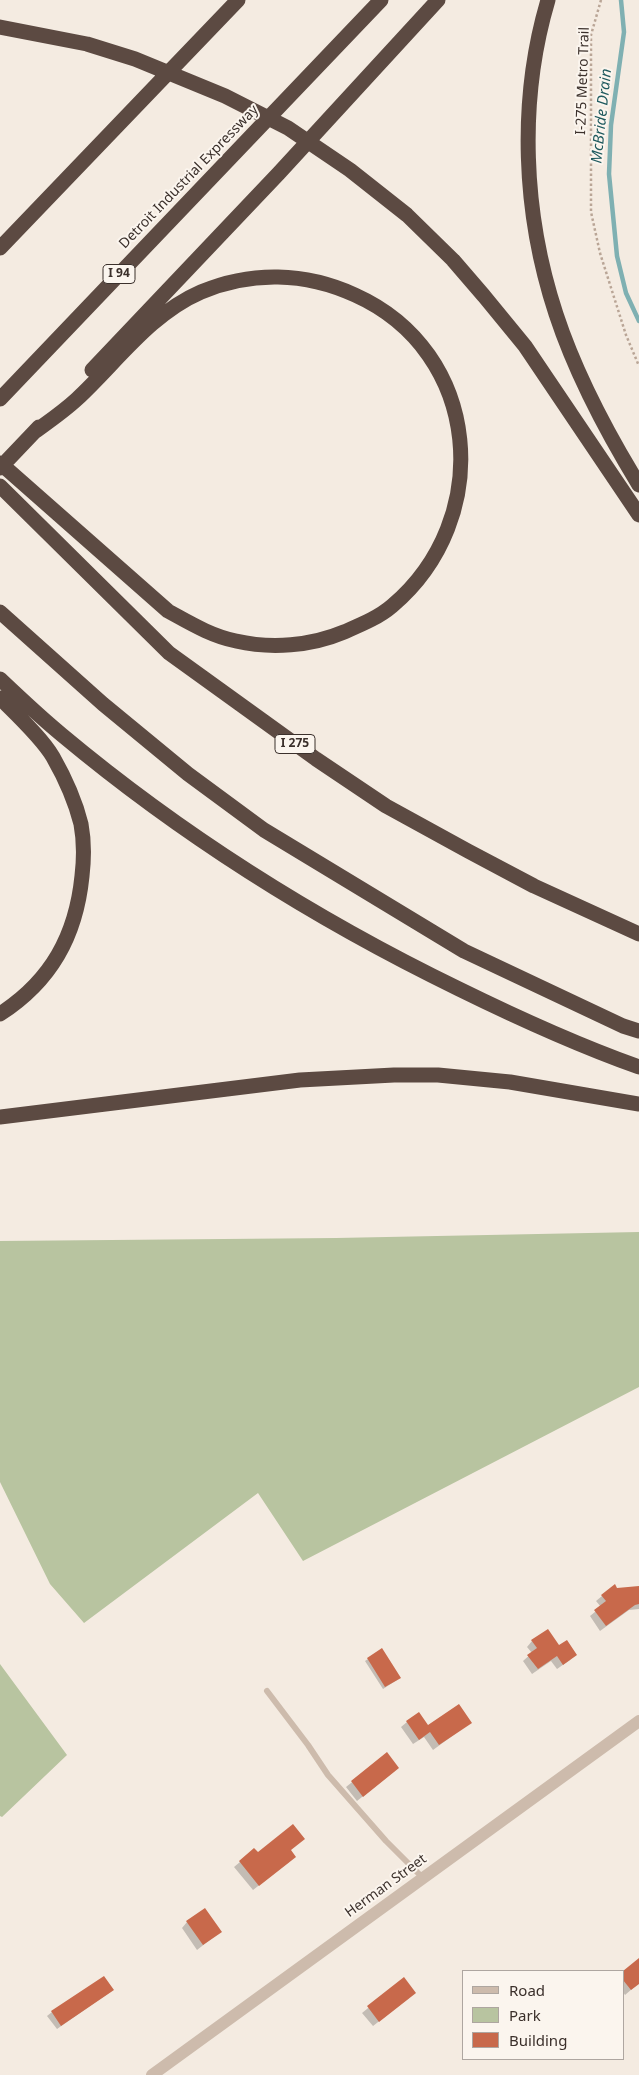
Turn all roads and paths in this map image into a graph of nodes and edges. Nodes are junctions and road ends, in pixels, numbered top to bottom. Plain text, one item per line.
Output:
1 (238, 0) edge
2 (381, 0) edge
3 (438, 0) edge
4 (548, 0) edge
5 (601, 0) edge
6 (0, 27) edge
7 (0, 248) edge
8 (639, 366) edge
9 (0, 399) edge
10 (33, 433) junction
11 (0, 463) edge
12 (0, 468) edge
13 (639, 485) edge
14 (0, 486) edge
15 (639, 515) edge
16 (0, 612) edge
17 (0, 679) edge
18 (0, 698) edge
19 (639, 934) edge
20 (0, 1014) edge
21 (639, 1031) edge
22 (639, 1067) edge
23 (639, 1104) edge
24 (0, 1117) edge
25 (267, 1692) dead end
26 (639, 1721) edge
27 (423, 1878) junction
28 (152, 2075) edge

1 - 7 highway
2 - 9 highway, Detroit Industrial Expressway / I 94
3 - 10 highway
4 - 13 highway
5 - 8 path, I-275 Metro Trail
6 - 15 highway
10 - 11 highway
10 - 12 highway
14 - 19 highway, I 275
16 - 21 highway
17 - 22 highway
18 - 20 highway
23 - 24 highway
25 - 27 lane
26 - 27 street, Herman Street
27 - 28 street, Herman Street

